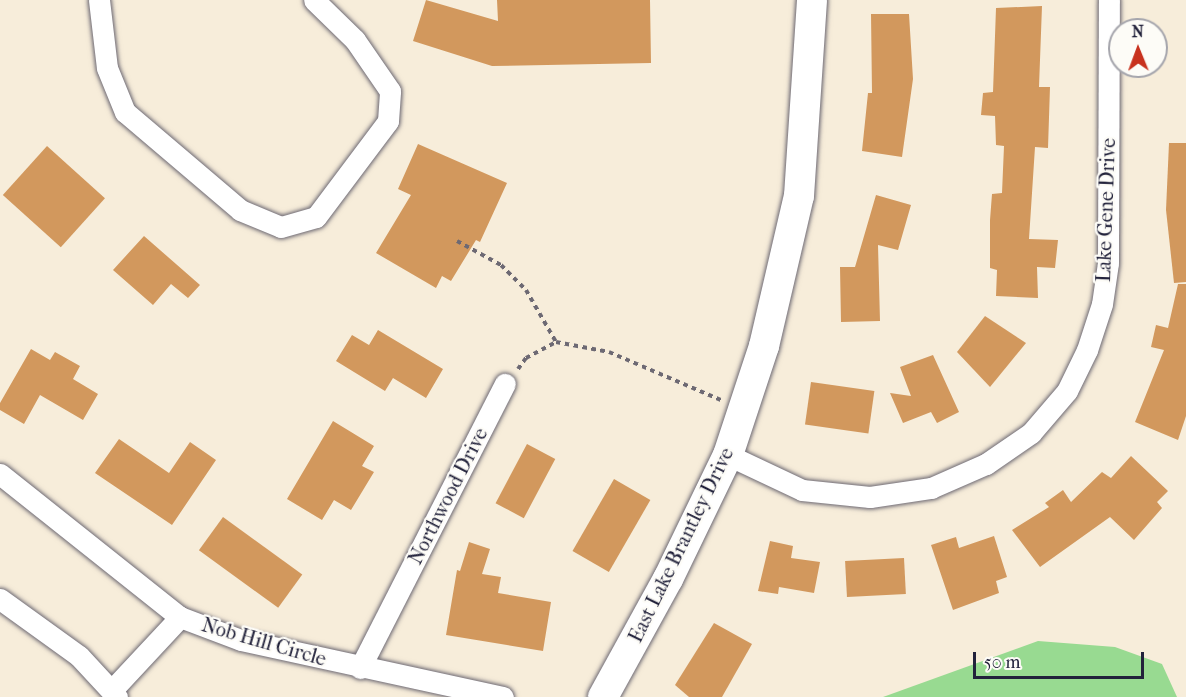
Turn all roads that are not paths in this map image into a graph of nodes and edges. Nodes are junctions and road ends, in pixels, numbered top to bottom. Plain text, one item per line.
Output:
1 (99, 0) edge
2 (314, 0) edge
3 (812, 0) edge
4 (1108, 0) edge
5 (505, 384) road end
6 (728, 455) junction
7 (0, 474) edge
8 (0, 599) edge
9 (180, 617) junction
10 (360, 668) junction
11 (114, 693) edge
12 (503, 697) edge
13 (603, 697) edge

1 - 2 street
3 - 6 street, East Lake Brantley Drive
4 - 6 street, Lake Gene Drive
5 - 10 street, Northwood Drive
6 - 13 street, East Lake Brantley Drive
7 - 9 street, Nob Hill Circle
8 - 11 street
9 - 10 street, Nob Hill Circle
9 - 11 street
10 - 12 street, Nob Hill Circle

